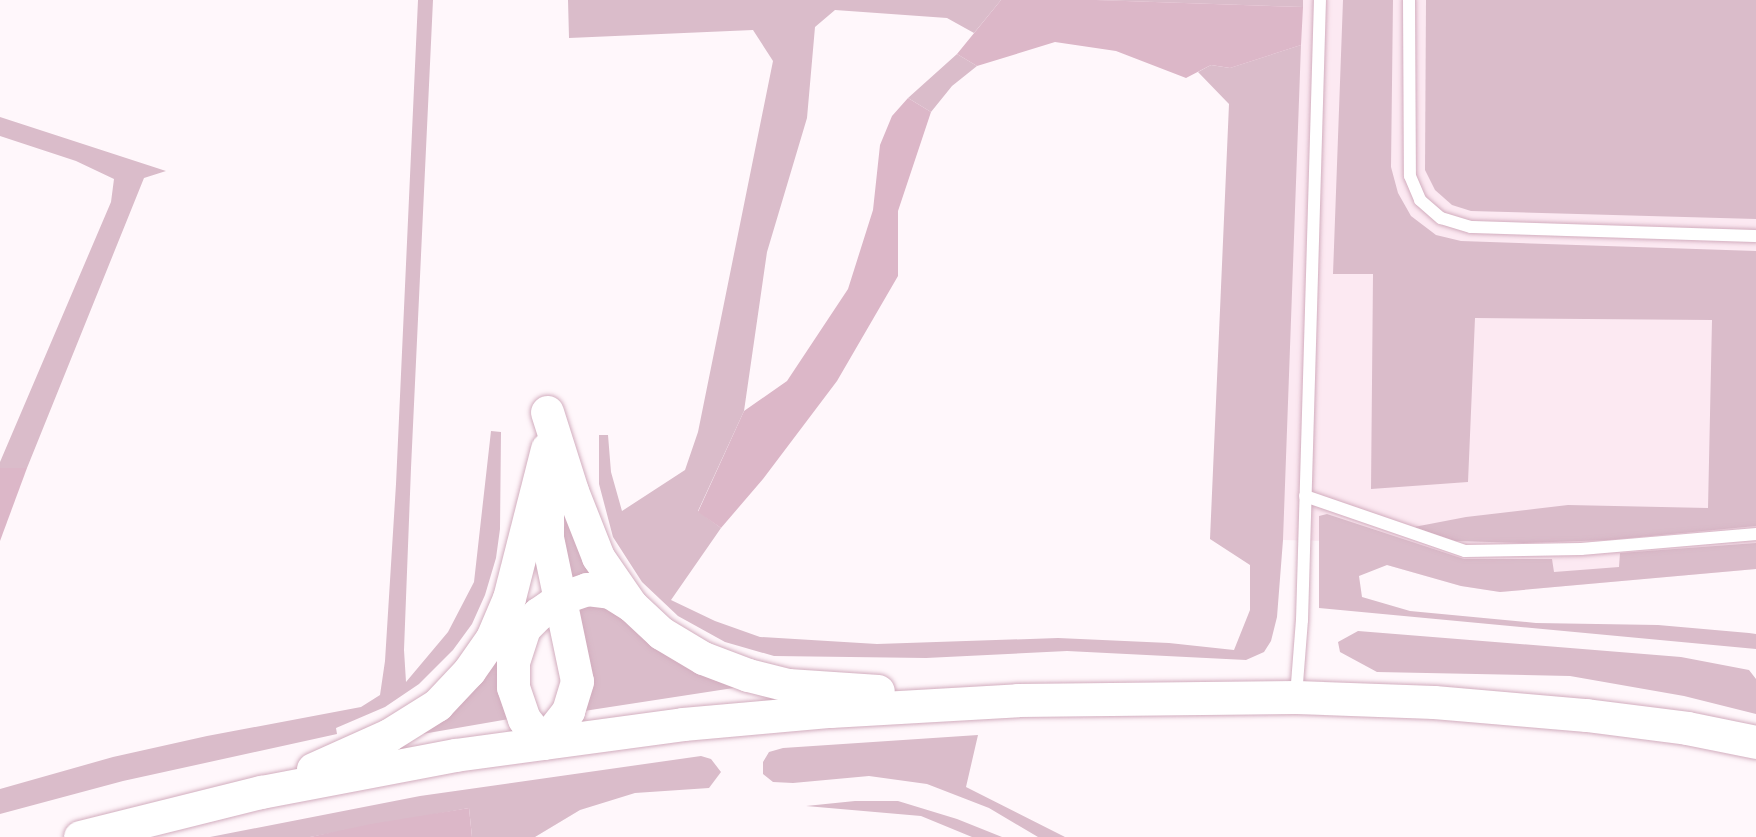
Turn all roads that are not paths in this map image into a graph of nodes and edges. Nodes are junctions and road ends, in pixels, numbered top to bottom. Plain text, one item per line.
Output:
1 (1320, 0) edge
2 (1409, 0) edge
3 (1756, 236) edge
4 (547, 449) junction
5 (1305, 496) junction
6 (1756, 534) edge
7 (547, 537) junction
8 (561, 598) junction
9 (631, 605) junction
10 (524, 628) junction
11 (1296, 697) junction
12 (1018, 700) junction
13 (1756, 742) edge
14 (543, 743) junction
15 (261, 792) junction
16 (80, 837) edge

1 - 5 lane
2 - 3 lane
4 - 7 street
4 - 9 street
4 - 15 street
5 - 6 lane
5 - 11 lane
7 - 8 street
7 - 10 street
8 - 9 street
8 - 10 street
8 - 14 street
9 - 12 street
10 - 14 street
11 - 12 street
11 - 13 street
12 - 14 street
14 - 15 street
15 - 16 street

